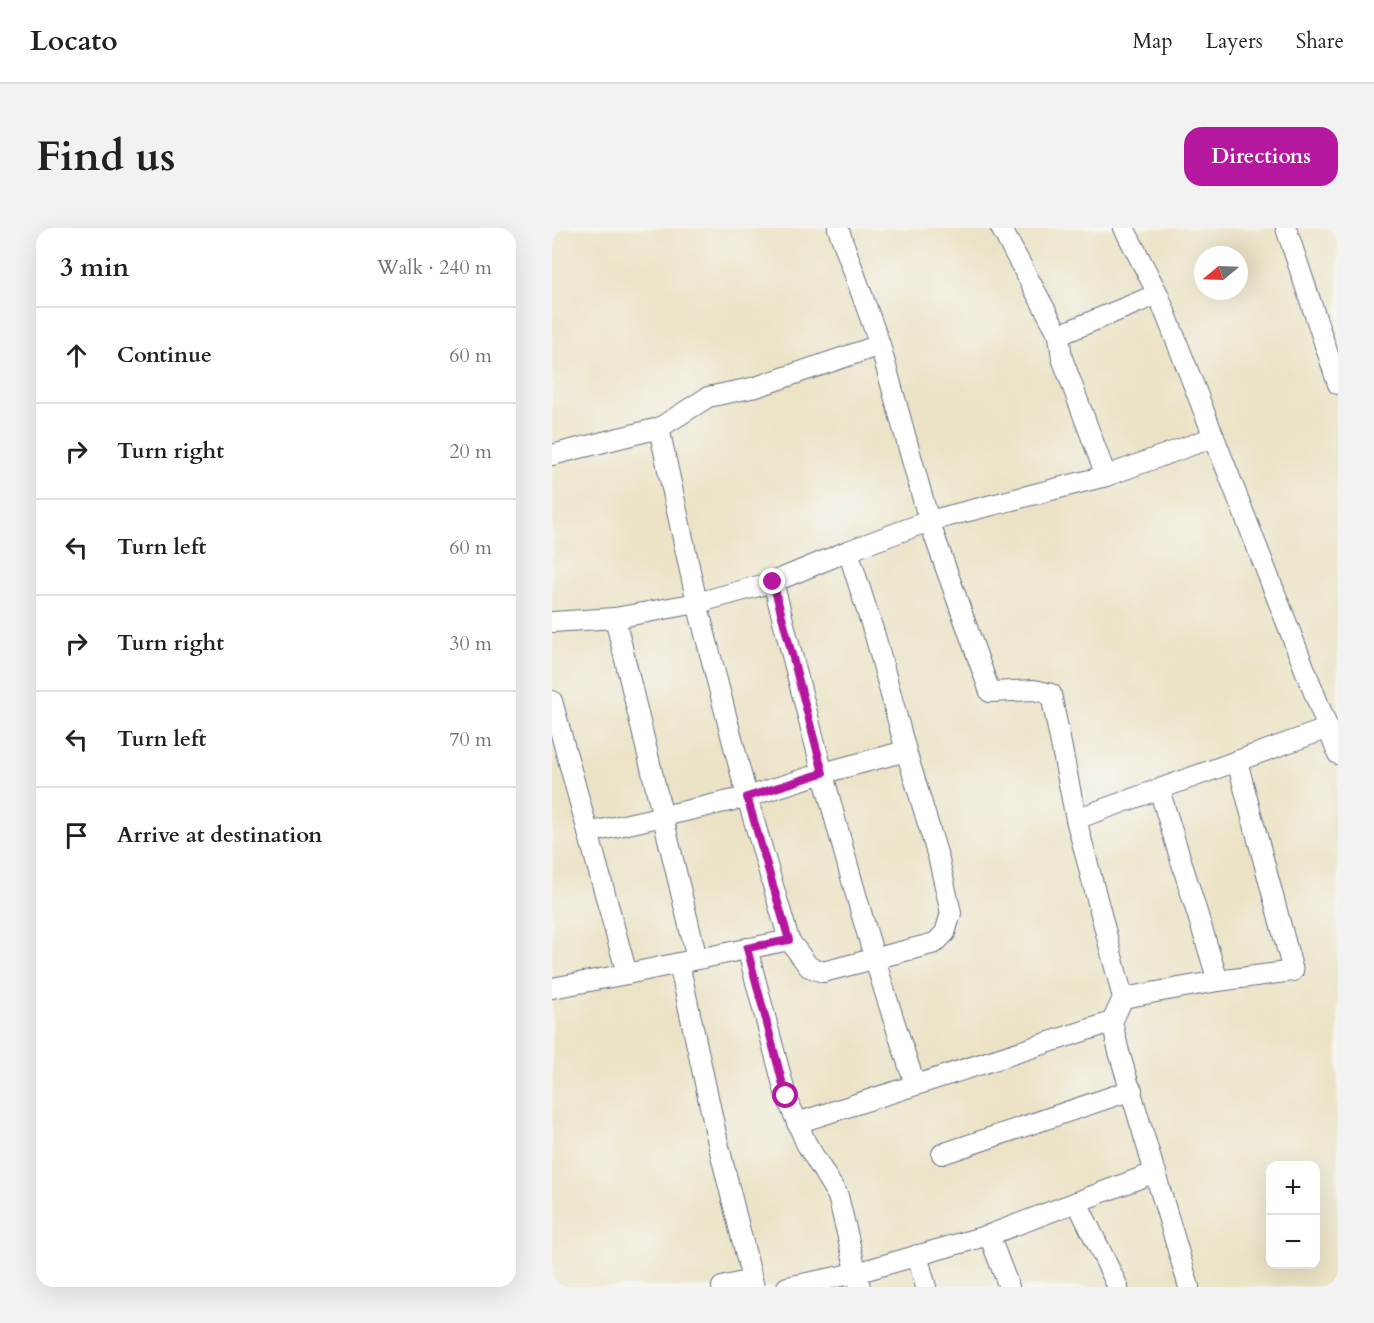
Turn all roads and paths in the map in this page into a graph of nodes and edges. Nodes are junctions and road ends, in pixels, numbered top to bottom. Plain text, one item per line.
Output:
1 (838, 228) edge
2 (1001, 228) edge
3 (1124, 228) edge
4 (1286, 228) edge
5 (1158, 294) junction
6 (1059, 335) junction
7 (880, 345) junction
8 (1338, 384) edge
9 (659, 428) junction
10 (1214, 437) junction
11 (552, 455) edge
12 (1106, 476) junction
13 (929, 521) junction
14 (848, 550) junction
15 (773, 582) junction
16 (697, 603) junction
17 (615, 618) junction
18 (552, 622) edge
19 (552, 701) edge
20 (1326, 729) junction
21 (906, 751) junction
22 (1338, 754) edge
23 (1237, 761) junction
24 (823, 773) junction
25 (1160, 789) junction
26 (747, 797) junction
27 (662, 815) junction
28 (1076, 819) junction
29 (588, 833) junction
30 (789, 940) junction
31 (747, 948) junction
32 (874, 959) junction
33 (688, 961) junction
34 (627, 974) junction
35 (1218, 981) junction
36 (552, 988) edge
37 (1123, 998) junction
38 (1112, 1022) junction
39 (915, 1084) junction
40 (1131, 1090) junction
41 (797, 1123) junction
42 (942, 1154) dead end
43 (1156, 1172) junction
44 (1077, 1202) junction
45 (989, 1235) junction
46 (917, 1255) junction
47 (857, 1280) edge
48 (753, 1284) edge
49 (722, 1287) edge
50 (787, 1287) edge
51 (926, 1287) edge
52 (1009, 1287) edge
53 (1118, 1287) edge
54 (1189, 1287) edge

1 - 7 street
2 - 6 street
3 - 5 street
4 - 8 street
5 - 6 street
5 - 10 street
6 - 12 street
7 - 9 street
7 - 13 street
9 - 11 street
9 - 16 street
10 - 12 street
10 - 20 street
12 - 13 street
13 - 14 street
13 - 28 street
14 - 15 street
14 - 21 street
15 - 16 street
15 - 24 street
16 - 17 street
16 - 26 street
17 - 18 street
17 - 27 street
19 - 29 street
20 - 22 street
20 - 23 street
21 - 24 street
21 - 32 street
23 - 25 street
23 - 35 street
24 - 26 street
24 - 32 street
25 - 28 street
25 - 35 street
26 - 27 street
26 - 30 street
27 - 29 street
27 - 33 street
28 - 37 street
29 - 34 street
30 - 31 street
30 - 32 street
31 - 33 street
31 - 41 street
32 - 39 street
33 - 34 street
33 - 48 street
34 - 36 street
35 - 37 street
37 - 38 street
38 - 39 street
38 - 40 street
39 - 41 street
40 - 42 street
40 - 43 street
41 - 47 street
43 - 44 street
43 - 54 street
44 - 45 street
44 - 53 street
45 - 46 street
45 - 52 street
46 - 47 street
46 - 51 street
47 - 50 street
48 - 49 street

